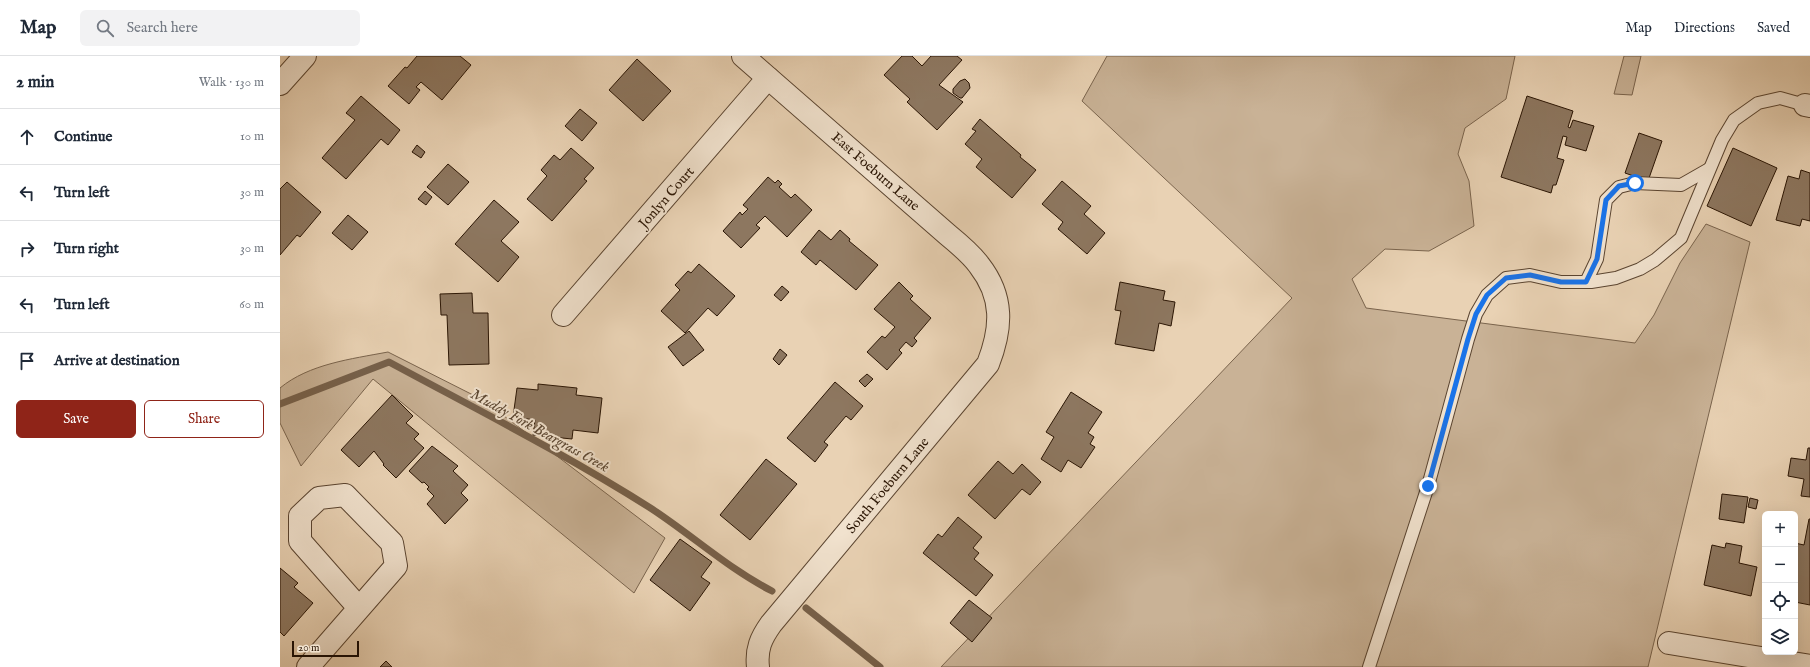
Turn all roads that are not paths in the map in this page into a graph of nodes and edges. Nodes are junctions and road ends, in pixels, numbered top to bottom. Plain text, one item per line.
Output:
1 (305, 56) edge
2 (743, 56) edge
3 (768, 78) junction
4 (280, 84) edge
5 (1807, 106) edge
6 (1709, 169) junction
7 (1586, 282) junction
8 (996, 297) joint
9 (563, 315) dead end
10 (359, 608) junction
11 (1669, 643) dead end
12 (1810, 666) edge
13 (308, 667) edge
14 (758, 667) edge
15 (1369, 667) edge

1 - 4 street
2 - 3 street, East Foeburn Lane
3 - 8 street, East Foeburn Lane
3 - 9 street, Jonlyn Court
5 - 6 lane
6 - 7 lane
6 - 7 lane
7 - 15 lane
8 - 14 street, South Foeburn Lane
10 - 10 street
10 - 13 street
11 - 12 street

